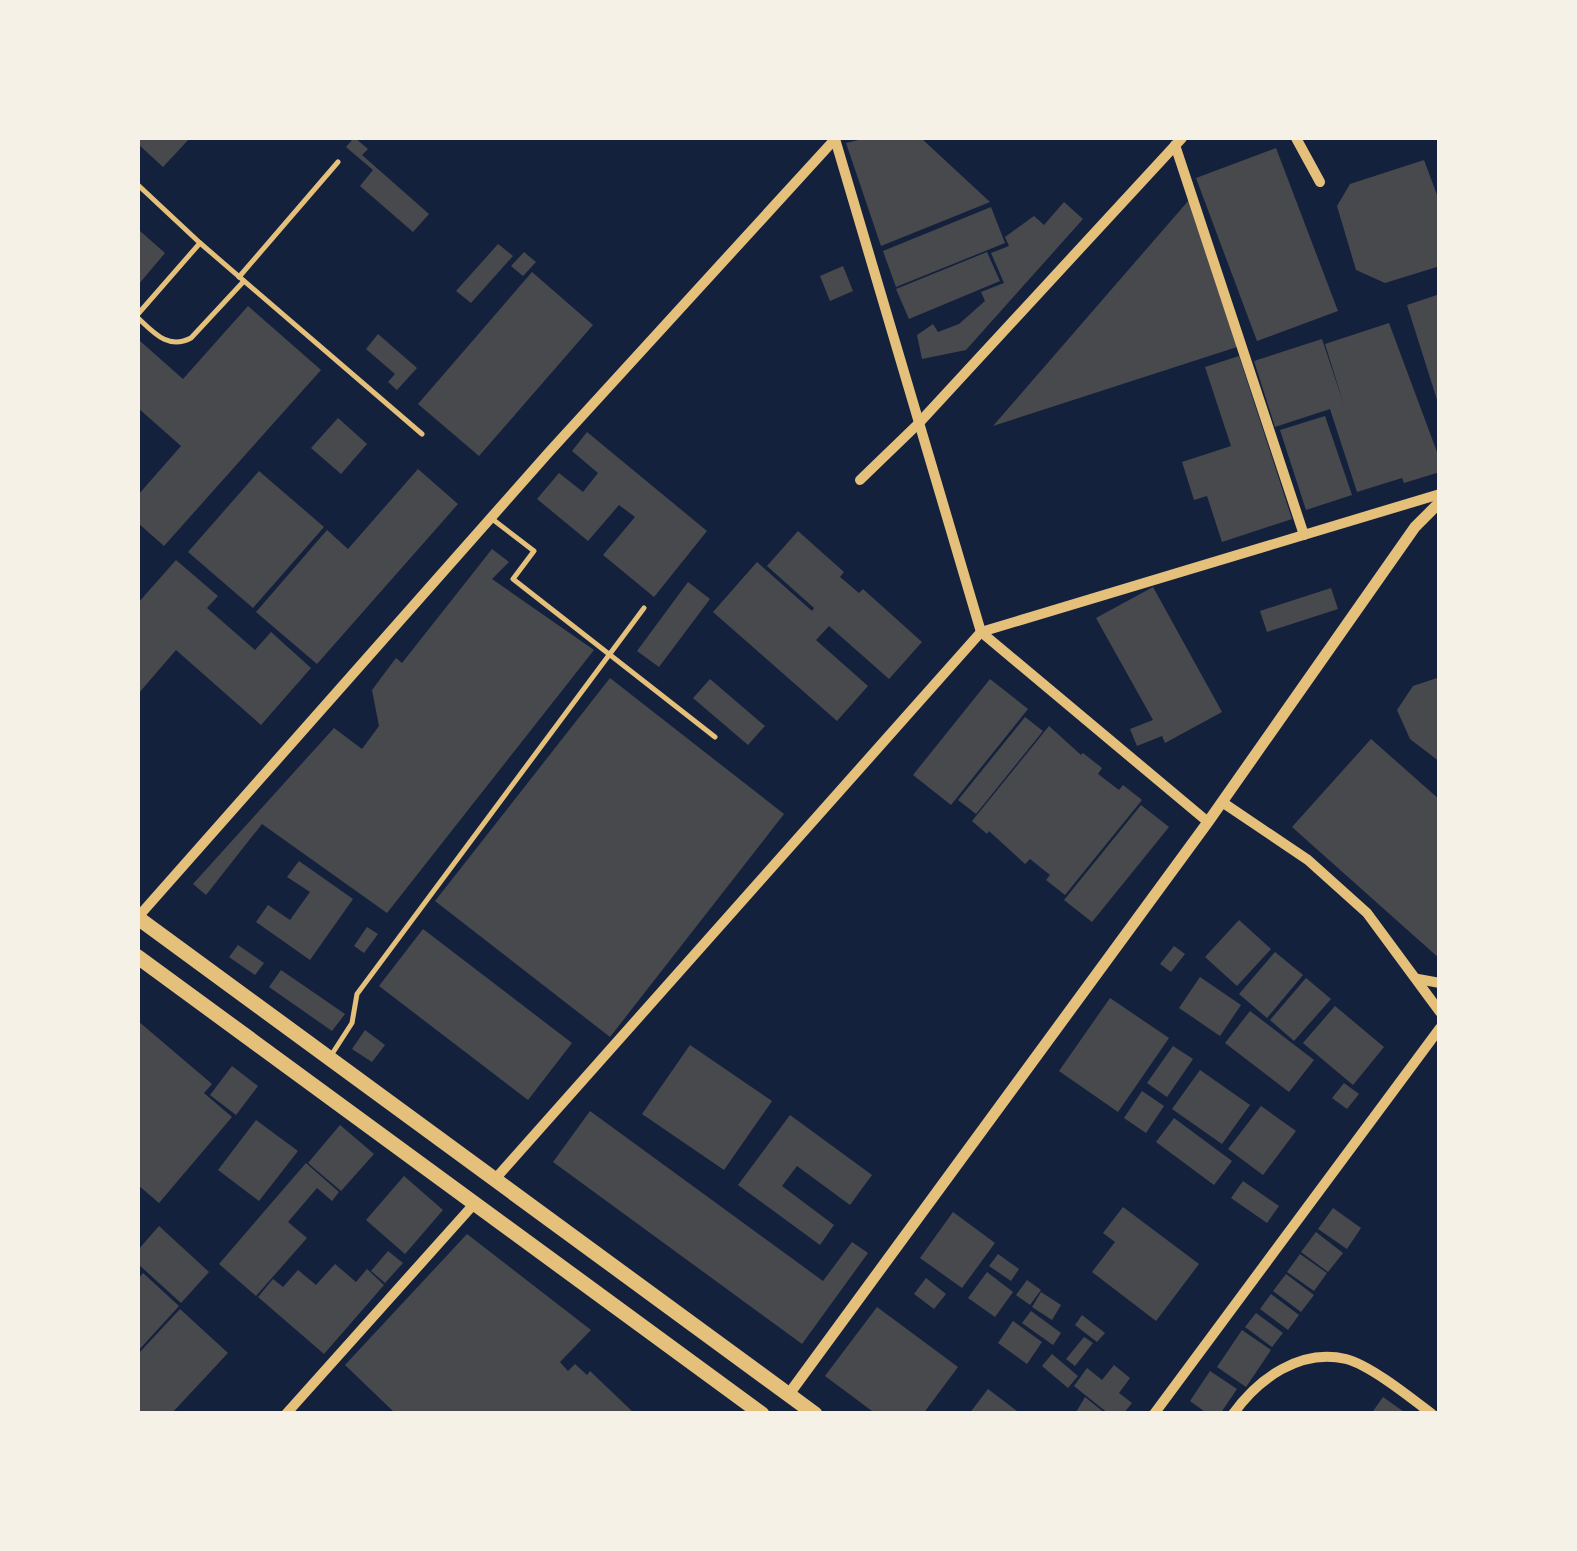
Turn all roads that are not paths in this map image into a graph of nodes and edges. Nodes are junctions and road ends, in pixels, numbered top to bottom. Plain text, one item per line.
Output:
1 (835, 138) edge
2 (1296, 138) edge
3 (1178, 141) edge
4 (338, 162) dead end
5 (1320, 182) dead end
6 (138, 185) edge
7 (200, 243) junction
8 (241, 279) junction
9 (138, 316) edge
10 (918, 424) junction
11 (422, 434) dead end
12 (860, 480) dead end
13 (1440, 498) edge
14 (491, 518) junction
15 (1304, 535) junction
16 (644, 608) dead end
17 (981, 632) junction
18 (610, 654) junction
19 (715, 736) dead end
20 (1222, 802) junction
21 (1208, 822) junction
22 (138, 917) edge
23 (138, 957) edge
24 (1418, 978) junction
25 (1440, 983) edge
26 (1440, 1012) edge
27 (1440, 1028) edge
28 (329, 1058) junction
29 (496, 1178) junction
30 (474, 1204) junction
31 (789, 1394) junction
32 (286, 1414) edge
33 (762, 1414) edge
34 (816, 1414) edge
35 (1154, 1414) edge
36 (1233, 1414) edge
37 (1432, 1414) edge

1 - 10 street
1 - 14 street
2 - 5 street
3 - 10 street
3 - 15 street
4 - 8 lane
6 - 7 lane
7 - 8 lane
7 - 9 lane
8 - 9 lane
8 - 11 lane
10 - 12 street
10 - 17 street
13 - 15 street
13 - 20 street
14 - 18 lane
14 - 22 street
15 - 17 street
16 - 18 lane
17 - 21 street
17 - 29 street
18 - 19 lane
18 - 28 lane
20 - 21 street
20 - 24 street
21 - 31 street
22 - 28 main road
23 - 30 main road
24 - 25 street
24 - 26 street
27 - 35 street
28 - 29 main road
29 - 31 main road
30 - 32 street
30 - 33 main road
31 - 34 main road
36 - 37 street

